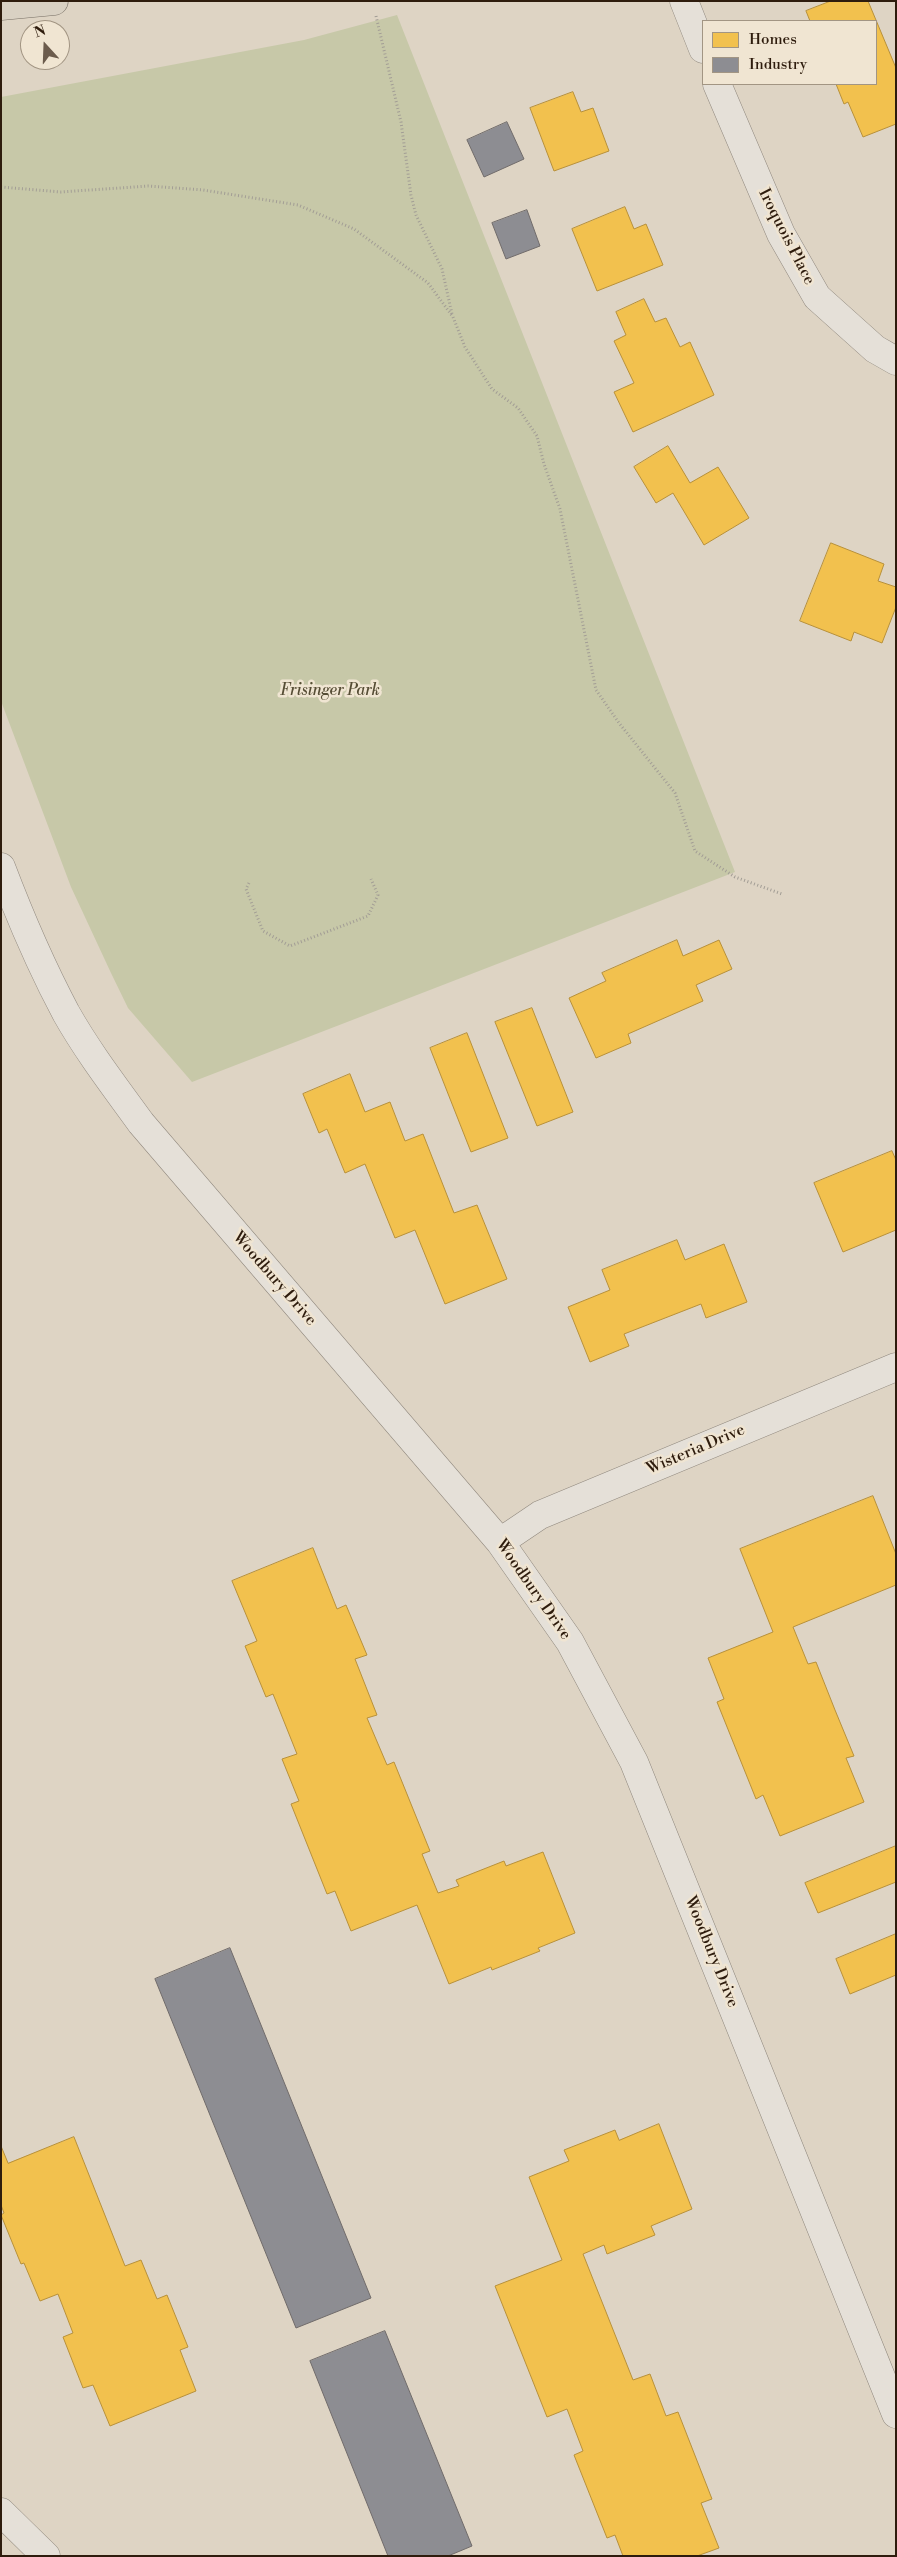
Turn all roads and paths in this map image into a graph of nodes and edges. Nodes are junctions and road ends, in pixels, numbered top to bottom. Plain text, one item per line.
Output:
1 (54, 1) edge
2 (684, 1) edge
3 (1, 6) edge
4 (376, 16) dead end
5 (702, 46) edge
6 (717, 85) edge
7 (1, 187) edge
8 (453, 317) junction
9 (896, 361) edge
10 (1, 867) edge
11 (371, 879) dead end
12 (249, 883) dead end
13 (782, 894) dead end
14 (896, 1367) edge
15 (500, 1542) junction
16 (896, 2414) edge
17 (1, 2512) edge
18 (46, 2556) edge

1 - 3 main road
2 - 5 street
4 - 8 path
6 - 9 street, Iroquois Place
7 - 8 path
8 - 13 path
10 - 15 street, Woodbury Drive
11 - 12 path
14 - 15 street, Wisteria Drive
15 - 16 street, Woodbury Drive
17 - 18 street

